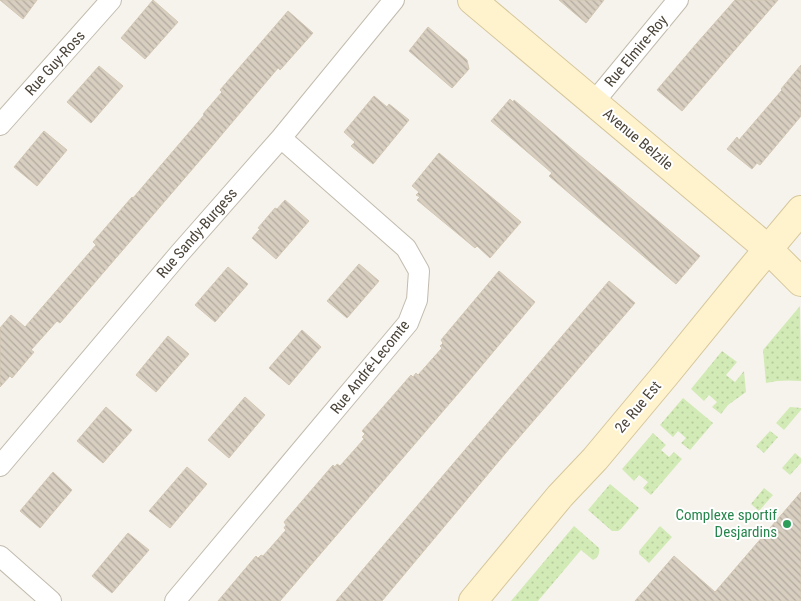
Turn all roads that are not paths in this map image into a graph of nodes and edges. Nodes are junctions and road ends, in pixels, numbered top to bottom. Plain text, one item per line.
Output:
1 (111, 0) edge
2 (394, 0) edge
3 (472, 0) edge
4 (678, 0) edge
5 (594, 102) junction
6 (0, 125) edge
7 (281, 138) junction
8 (801, 210) edge
9 (768, 249) junction
10 (801, 282) edge
11 (0, 466) edge
12 (0, 556) edge
13 (51, 601) edge
14 (175, 601) edge
15 (473, 601) edge

1 - 6 street, Rue Guy-Ross
2 - 7 street, Rue Sandy-Burgess
3 - 5 street, Avenue Belzile
4 - 5 street, Rue Elmire-Roy
5 - 9 street, Avenue Belzile
7 - 11 street, Rue Sandy-Burgess
7 - 14 street, Rue André-Lecomte
8 - 9 street, 2e Rue Est
9 - 10 street, Avenue Belzile
9 - 15 street, 2e Rue Est
12 - 13 street

